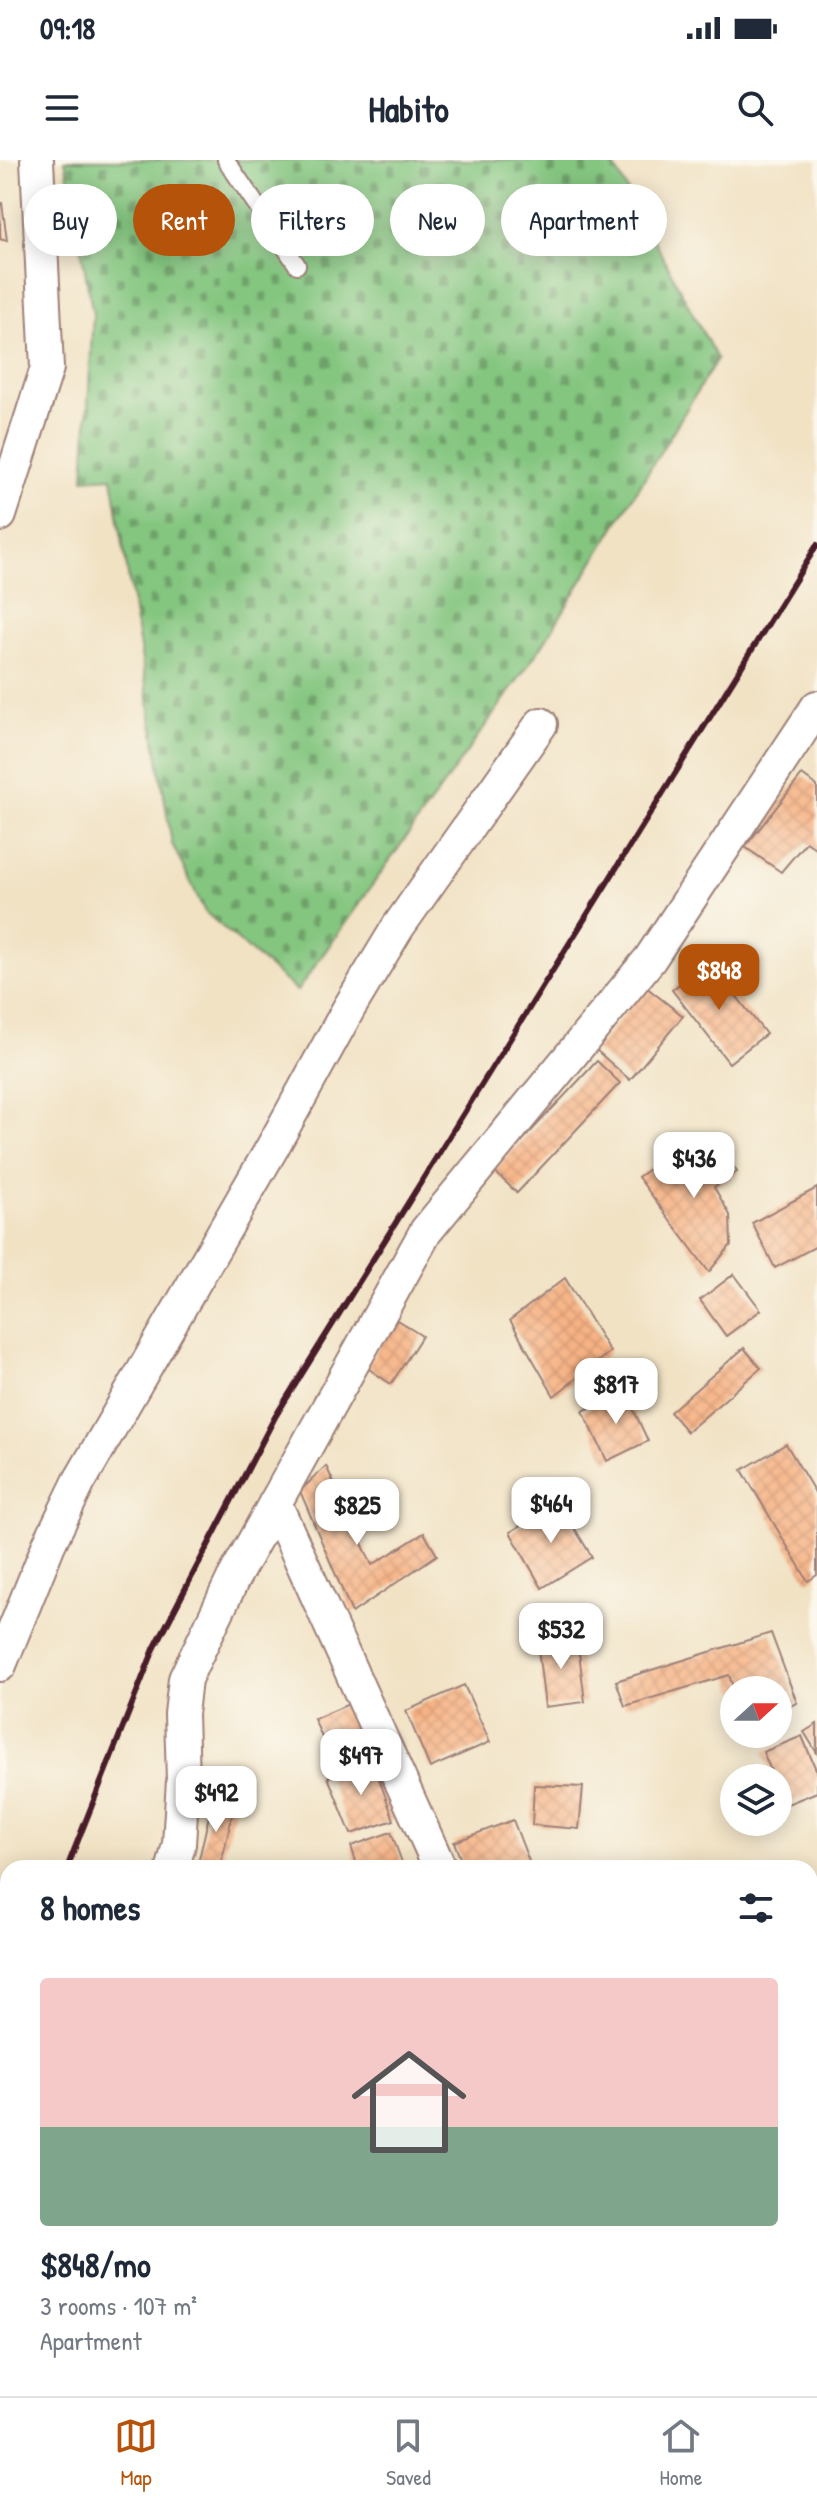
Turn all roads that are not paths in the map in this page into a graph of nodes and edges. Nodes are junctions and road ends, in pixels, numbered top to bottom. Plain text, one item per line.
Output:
1 (37, 160) edge
2 (226, 160) edge
3 (297, 265) dead end
4 (0, 515) edge
5 (817, 707) edge
6 (541, 724) dead end
7 (275, 1503) junction
8 (0, 1665) edge
9 (175, 1860) edge
10 (436, 1860) edge

1 - 4 street
2 - 3 lane
5 - 7 street
6 - 8 street
7 - 9 street
7 - 10 street

